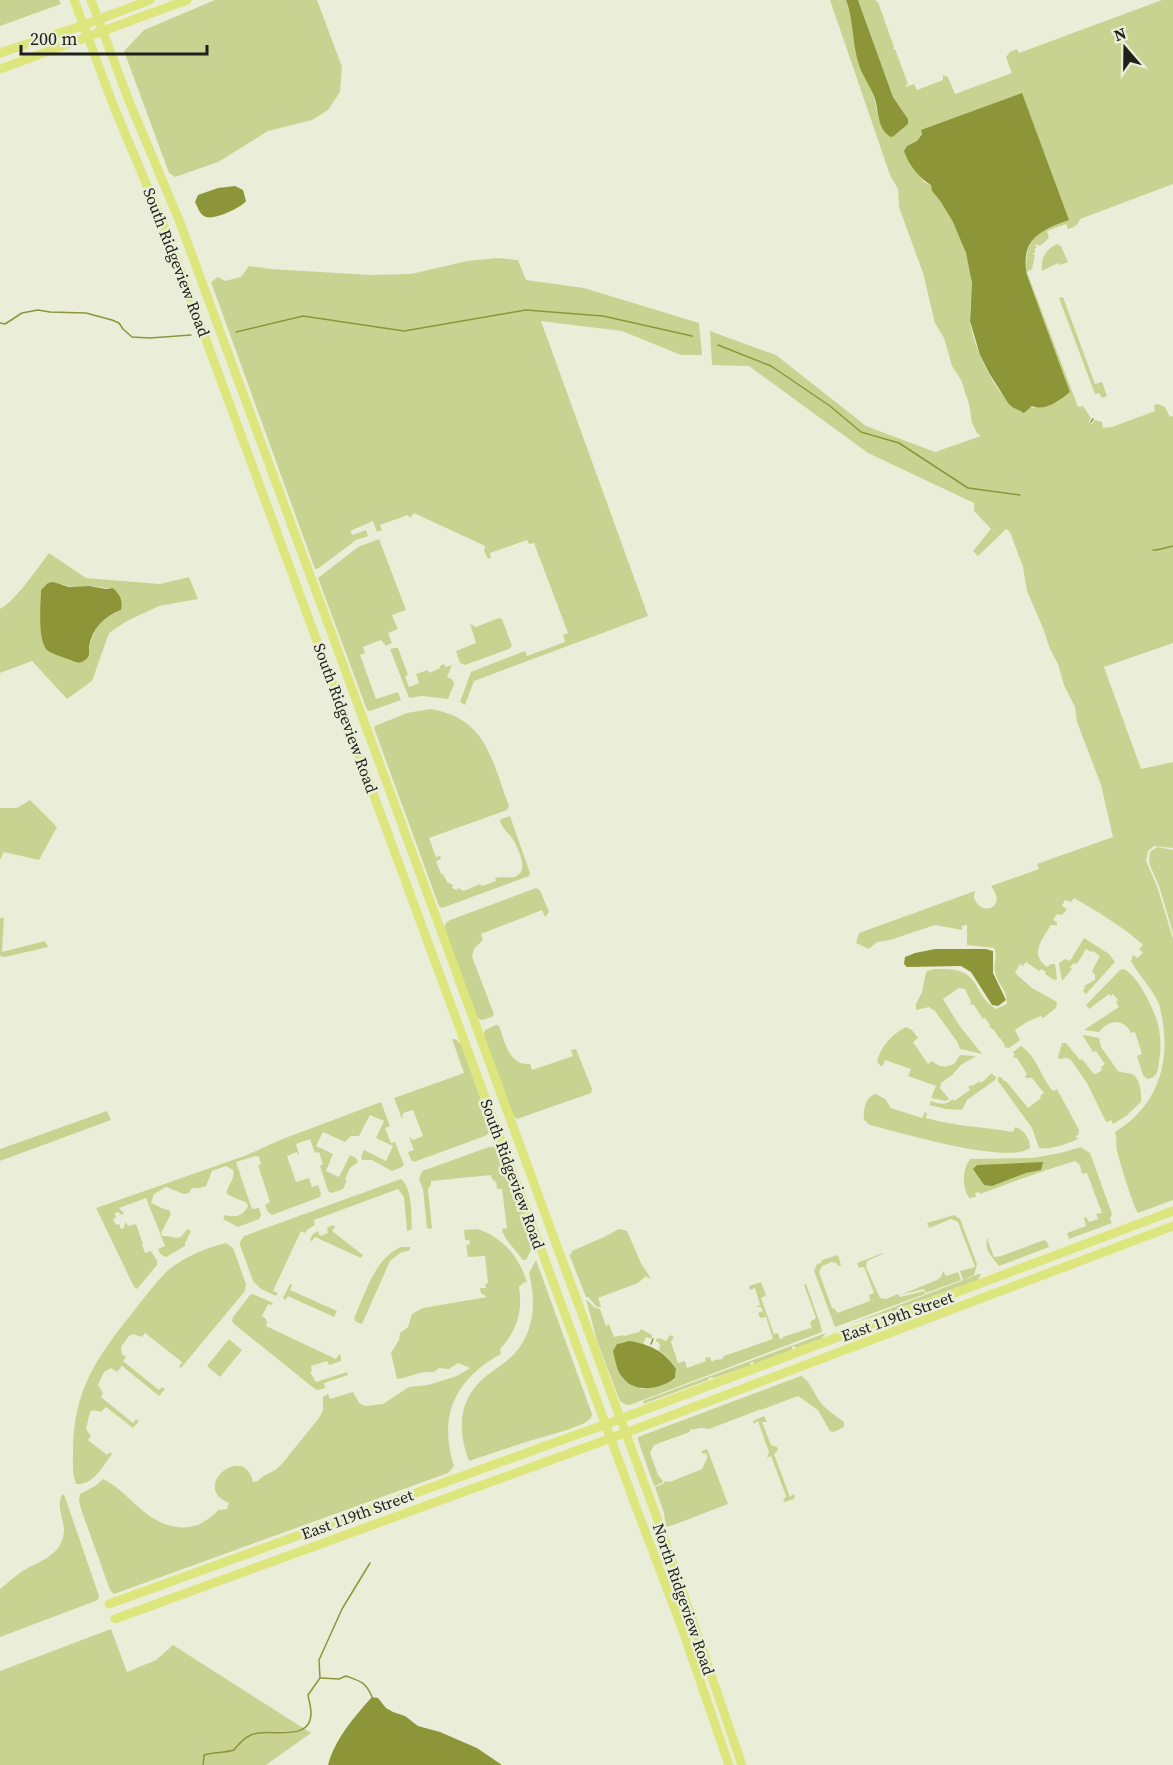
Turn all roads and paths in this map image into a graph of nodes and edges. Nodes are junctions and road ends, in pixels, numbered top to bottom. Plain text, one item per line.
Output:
1 (75, 0) edge
2 (91, 0) edge
3 (150, 0) edge
4 (187, 0) edge
5 (98, 20) junction
6 (84, 25) junction
7 (103, 32) junction
8 (89, 37) junction
9 (0, 53) edge
10 (0, 69) edge
11 (1173, 1211) edge
12 (1173, 1226) edge
13 (620, 1419) junction
14 (605, 1424) junction
15 (625, 1433) junction
16 (610, 1438) junction
17 (109, 1604) dead end
18 (115, 1619) dead end
19 (729, 1765) edge
20 (742, 1765) edge

1 - 6 main road, South Ridgeview Road
2 - 5 main road, South Ridgeview Road
3 - 5 main road
4 - 7 main road
5 - 6 main road
5 - 7 main road, South Ridgeview Road
6 - 8 main road, South Ridgeview Road
6 - 9 main road
7 - 8 main road
7 - 13 main road, South Ridgeview Road
8 - 10 main road
8 - 14 main road, South Ridgeview Road
11 - 13 main road, East 119th Street
12 - 15 main road, East 119th Street
13 - 14 main road, East 119th Street
13 - 15 main road, South Ridgeview Road
14 - 16 main road, South Ridgeview Road
14 - 17 main road, East 119th Street
15 - 16 main road, East 119th Street
15 - 20 main road, North Ridgeview Road
16 - 18 main road, East 119th Street
16 - 19 main road, North Ridgeview Road

